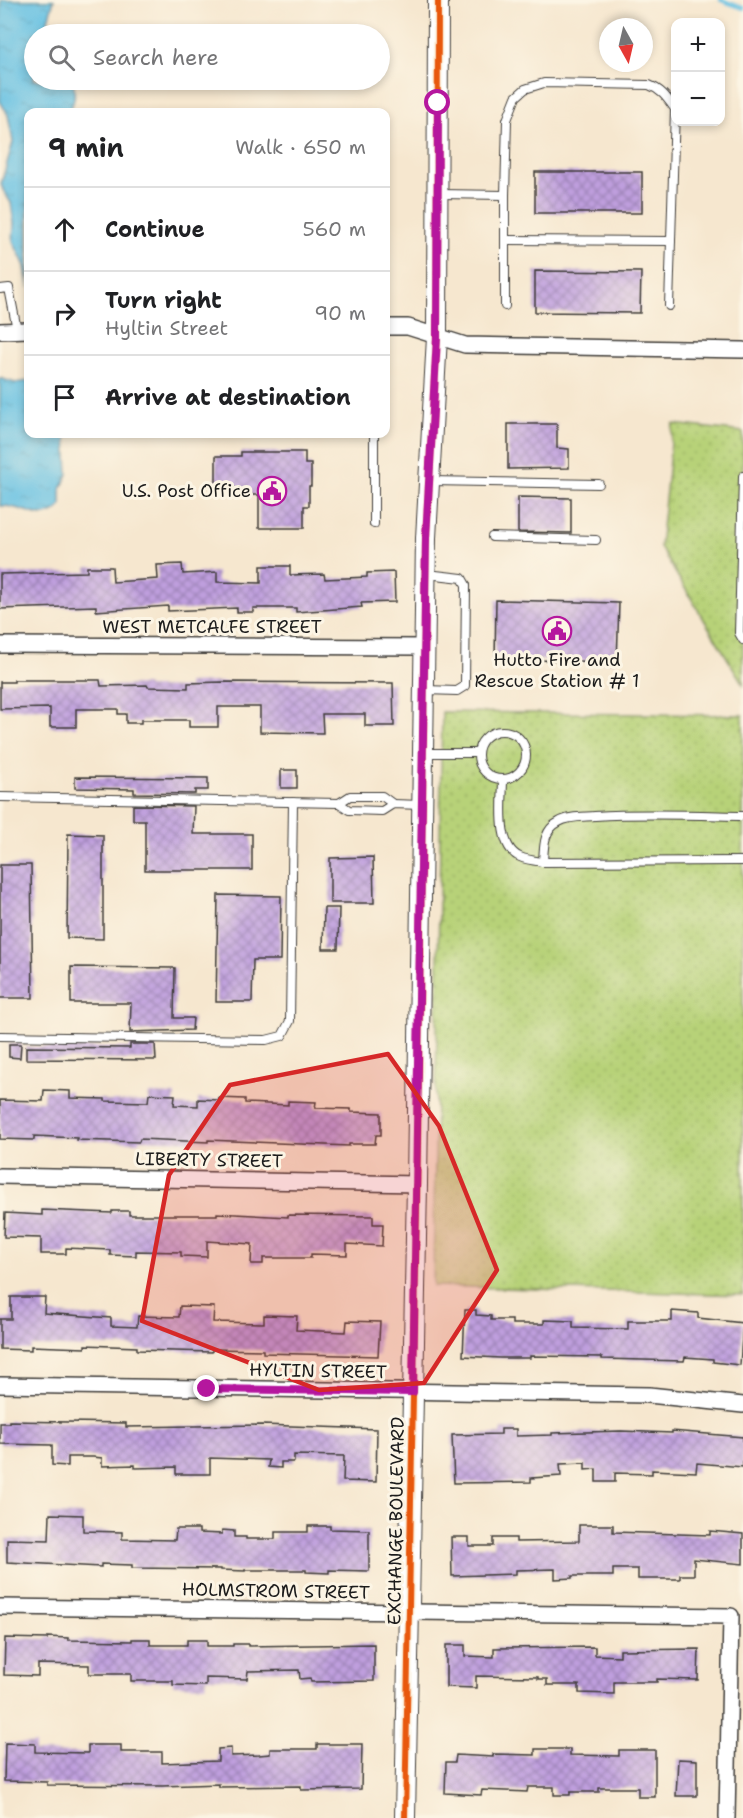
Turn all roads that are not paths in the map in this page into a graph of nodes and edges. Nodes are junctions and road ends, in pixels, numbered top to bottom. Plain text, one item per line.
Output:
1 (438, 0) edge
2 (437, 194) junction
3 (505, 195) junction
4 (506, 240) junction
5 (671, 241) junction
6 (0, 289) edge
7 (505, 306) dead end
8 (669, 306) dead end
9 (390, 327) edge
10 (23, 330) edge
11 (0, 331) edge
12 (437, 337) junction
13 (743, 350) edge
14 (374, 438) edge
15 (743, 476) edge
16 (428, 481) junction
17 (599, 484) dead end
18 (374, 524) dead end
19 (492, 537) dead end
20 (597, 540) dead end
21 (425, 574) junction
22 (743, 640) edge
23 (0, 645) edge
24 (425, 647) junction
25 (424, 690) junction
26 (423, 753) junction
27 (478, 753) junction
28 (503, 779) junction
29 (0, 797) edge
30 (293, 802) junction
31 (339, 803) junction
32 (393, 804) junction
33 (422, 805) junction
34 (743, 816) edge
35 (743, 861) edge
36 (543, 862) junction
37 (0, 1036) edge
38 (0, 1176) edge
39 (417, 1184) junction
40 (0, 1385) edge
41 (413, 1392) junction
42 (743, 1405) edge
43 (0, 1607) edge
44 (409, 1612) junction
45 (405, 1818) edge
46 (727, 1818) edge

1 - 2 street, EXCHANGE BOULEVARD
2 - 3 lane
2 - 12 street, EXCHANGE BOULEVARD
3 - 4 lane
3 - 5 lane
4 - 5 lane
4 - 7 lane
5 - 8 lane
6 - 10 lane
9 - 12 street
10 - 11 street
12 - 13 street
12 - 16 street, EXCHANGE BOULEVARD
14 - 18 lane
15 - 22 lane
16 - 17 lane
16 - 21 street, EXCHANGE BOULEVARD
19 - 20 lane
21 - 24 street, EXCHANGE BOULEVARD
21 - 25 lane
23 - 24 street, WEST METCALFE STREET
24 - 25 street, EXCHANGE BOULEVARD
25 - 26 street, EXCHANGE BOULEVARD
26 - 27 lane
26 - 33 street, EXCHANGE BOULEVARD
27 - 28 lane
27 - 28 lane
28 - 36 lane
29 - 30 lane
30 - 31 lane
30 - 37 lane
31 - 32 lane
31 - 32 lane
32 - 33 lane
33 - 39 street, EXCHANGE BOULEVARD
34 - 36 lane
35 - 36 lane
38 - 39 street, LIBERTY STREET
39 - 41 street, EXCHANGE BOULEVARD
40 - 41 street, HYLTIN STREET
41 - 42 street, HYLTIN STREET
41 - 44 street, EXCHANGE BOULEVARD
43 - 44 street, HOLMSTROM STREET
44 - 45 street, EXCHANGE BOULEVARD
44 - 46 street, HOLMSTROM STREET

